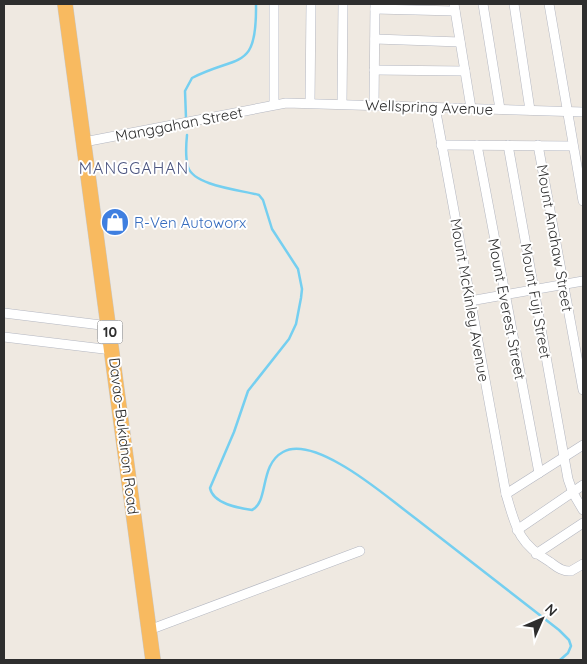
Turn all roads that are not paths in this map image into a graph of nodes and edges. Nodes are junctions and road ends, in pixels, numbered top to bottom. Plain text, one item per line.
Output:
1 (65, 4) edge
2 (274, 4) edge
3 (311, 4) edge
4 (343, 4) edge
5 (484, 4) edge
6 (514, 4) edge
7 (549, 4) edge
8 (375, 6) edge
9 (455, 7) edge
10 (375, 39) junction
11 (460, 42) junction
12 (374, 70) junction
13 (465, 71) junction
14 (310, 102) junction
15 (274, 104) junction
16 (342, 104) junction
17 (374, 106) junction
18 (435, 107) junction
19 (471, 108) junction
20 (500, 109) junction
21 (530, 110) junction
22 (566, 111) junction
23 (583, 112) edge
24 (84, 142) junction
25 (441, 145) junction
26 (477, 145) junction
27 (508, 145) junction
28 (538, 145) junction
29 (573, 146) junction
30 (583, 201) edge
31 (583, 281) edge
32 (563, 285) junction
33 (533, 290) junction
34 (504, 295) junction
35 (470, 301) junction
36 (4, 313) edge
37 (109, 326) junction
38 (4, 336) edge
39 (112, 350) junction
40 (583, 390) edge
41 (583, 444) edge
42 (564, 456) junction
43 (539, 473) junction
44 (583, 486) edge
45 (572, 493) junction
46 (506, 494) junction
47 (583, 510) edge
48 (583, 522) edge
49 (516, 530) junction
50 (360, 551) dead end
51 (536, 554) junction
52 (583, 564) edge
53 (149, 630) junction
54 (153, 660) edge

1 - 24 highway, Davao-Bukidnon Road / 10
2 - 15 street
3 - 14 street
4 - 16 street
5 - 20 street
6 - 21 street
7 - 22 street
8 - 9 street
8 - 10 street
9 - 11 street
10 - 11 street
10 - 12 street
11 - 13 street
12 - 13 street
12 - 17 street
13 - 19 street
14 - 15 street, Wellspring Avenue
14 - 16 street, Wellspring Avenue
15 - 24 street, Manggahan Street
16 - 17 street, Wellspring Avenue
17 - 18 street, Wellspring Avenue
18 - 19 street, Wellspring Avenue
18 - 25 street, Mount McKinley Avenue
19 - 20 street, Wellspring Avenue
20 - 21 street, Wellspring Avenue
21 - 22 street, Wellspring Avenue
22 - 23 street, Wellspring Avenue
22 - 29 street
24 - 37 highway, Davao-Bukidnon Road / 10
25 - 26 street
25 - 35 street, Mount McKinley Avenue
26 - 27 street
26 - 34 street, Mount Everest Street
27 - 28 street
27 - 33 street, Mount Fuji Street
28 - 29 street
28 - 32 street, Mount Anahaw Street
29 - 30 street
31 - 32 street
32 - 33 street
32 - 40 street, Mount Anahaw Street
33 - 34 street
33 - 42 street, Mount Fuji Street
34 - 35 street
34 - 43 street, Mount Everest Street
35 - 46 street, Mount McKinley Avenue
36 - 37 street
37 - 39 highway, Davao-Bukidnon Road / 10
38 - 39 street
39 - 53 highway, Davao-Bukidnon Road / 10
41 - 42 street
42 - 43 street
42 - 45 street, Mount Fuji Street
43 - 46 street
44 - 45 street
45 - 47 street
45 - 49 street
46 - 49 street, Mount McKinley Avenue
48 - 51 street
49 - 51 street
50 - 53 street
51 - 52 street
53 - 54 highway, Davao-Bukidnon Road / 10

